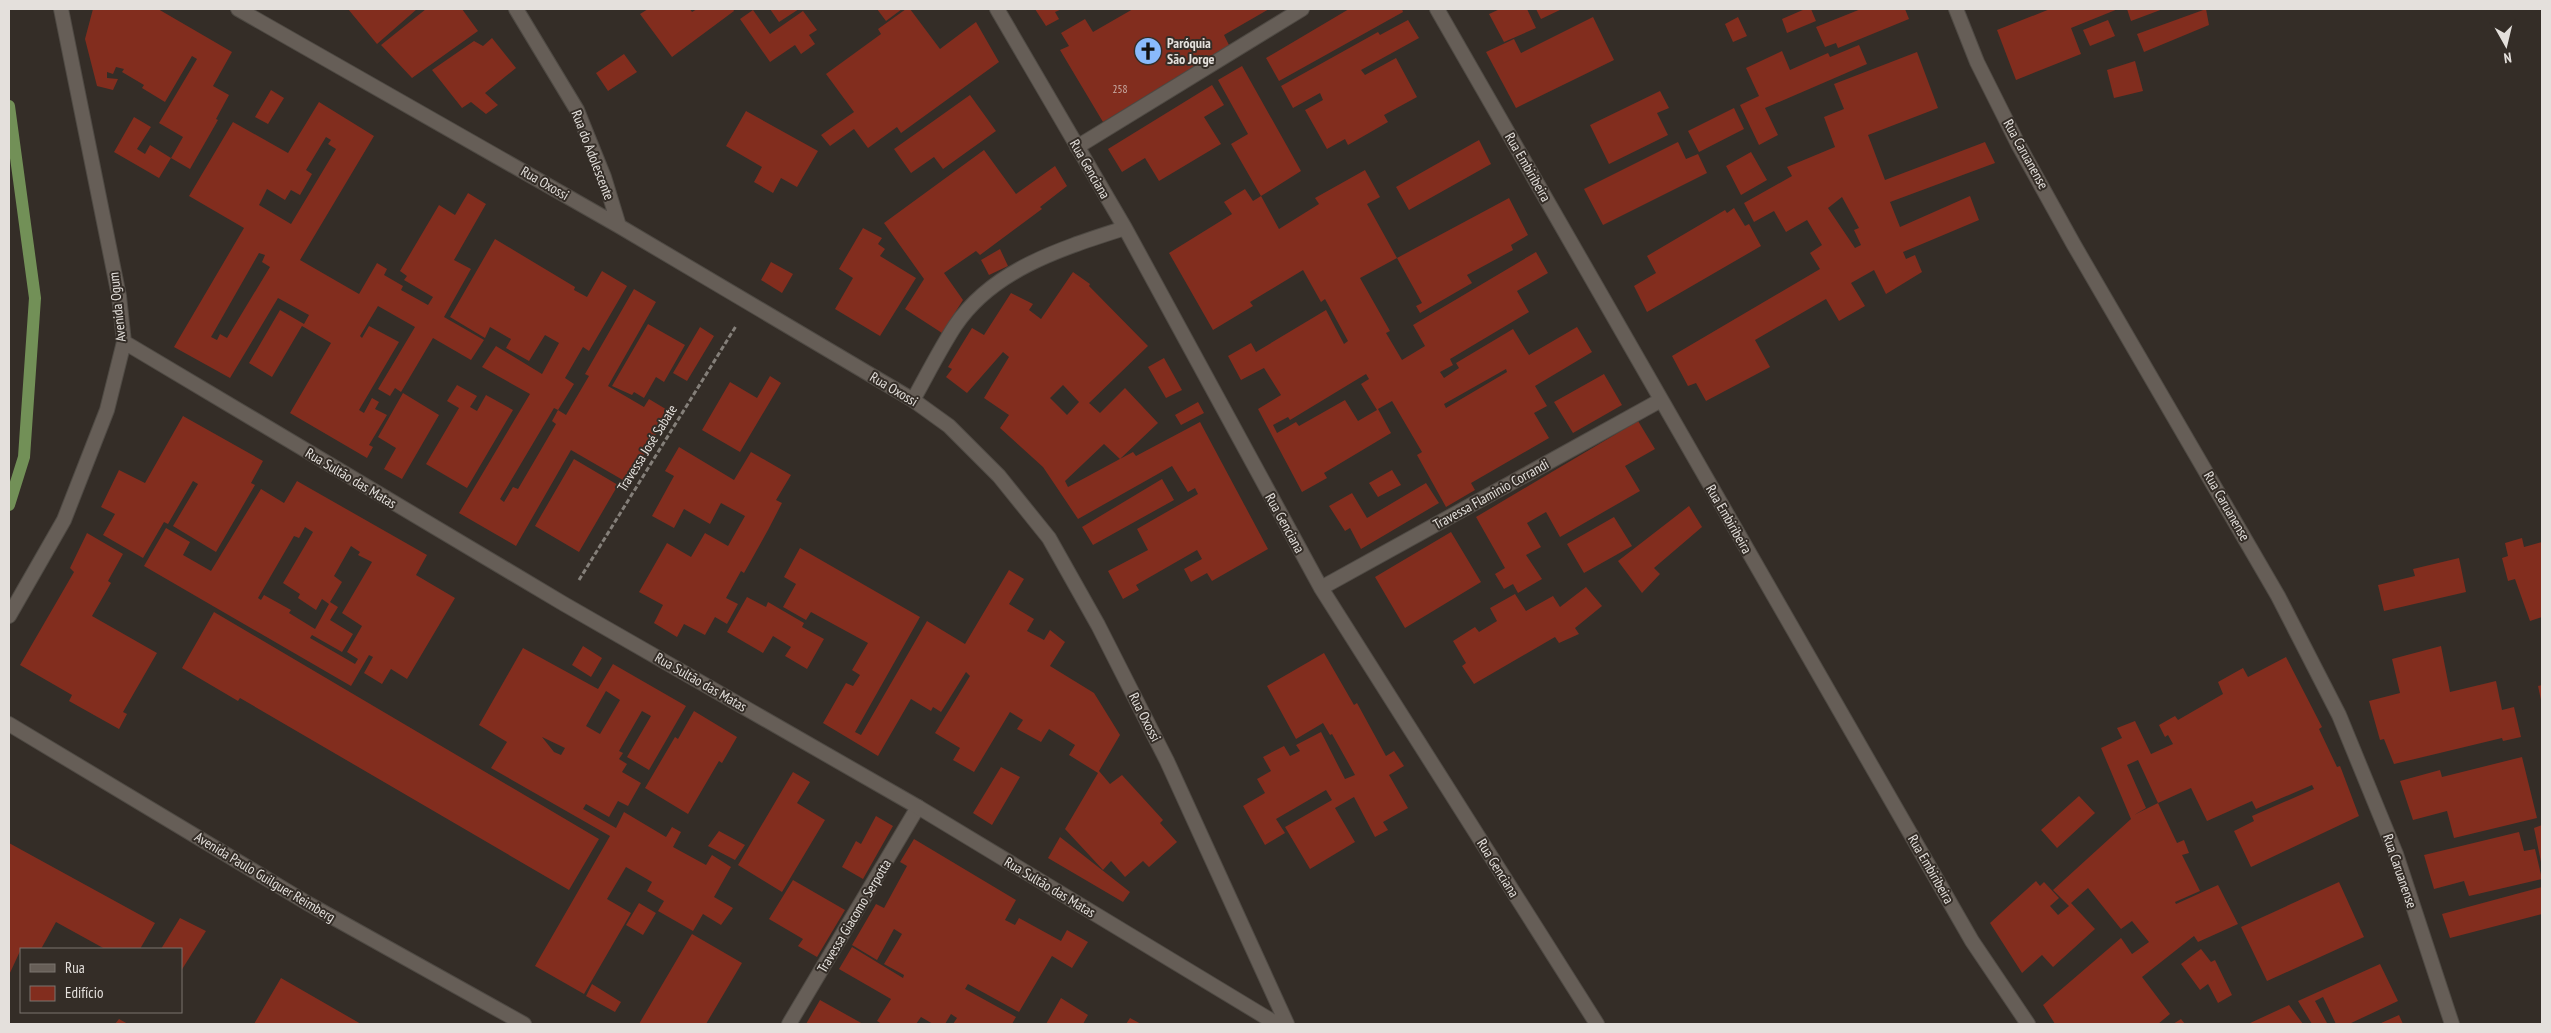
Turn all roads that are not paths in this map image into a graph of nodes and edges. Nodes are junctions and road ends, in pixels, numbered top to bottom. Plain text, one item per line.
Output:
1 (61, 9) edge
2 (238, 9) edge
3 (516, 9) edge
4 (997, 9) edge
5 (1302, 9) edge
6 (1437, 9) edge
7 (1956, 9) edge
8 (1077, 147) junction
9 (619, 226) junction
10 (1125, 228) junction
11 (124, 342) junction
12 (914, 400) junction
13 (1661, 400) junction
14 (1321, 588) junction
15 (9, 616) edge
16 (9, 724) edge
17 (918, 807) junction
18 (524, 1024) edge
19 (789, 1024) edge
20 (1277, 1024) edge
21 (1287, 1024) edge
22 (1596, 1024) edge
23 (2028, 1024) edge
24 (2452, 1024) edge

1 - 11 street, Avenida Ogum
2 - 9 street, Rua Oxossi
3 - 9 street, Rua do Adolescente
4 - 8 street, Rua Genciana
5 - 8 street
6 - 13 street, Rua Embiribeira
7 - 24 street, Rua Caruanense
8 - 10 street, Rua Genciana
9 - 12 street, Rua Oxossi
10 - 12 street
10 - 14 street, Rua Genciana
11 - 15 street, Avenida Ogum
11 - 17 street, Rua Sultão das Matas
12 - 21 street, Rua Oxossi
13 - 14 street, Travessa Flaminio Corrandi
13 - 23 street, Rua Embiribeira
14 - 22 street, Rua Genciana
16 - 18 street, Avenida Paulo Guilguer Reimberg
17 - 19 street, Travessa Giacomo Serpotta
17 - 20 street, Rua Sultão das Matas

